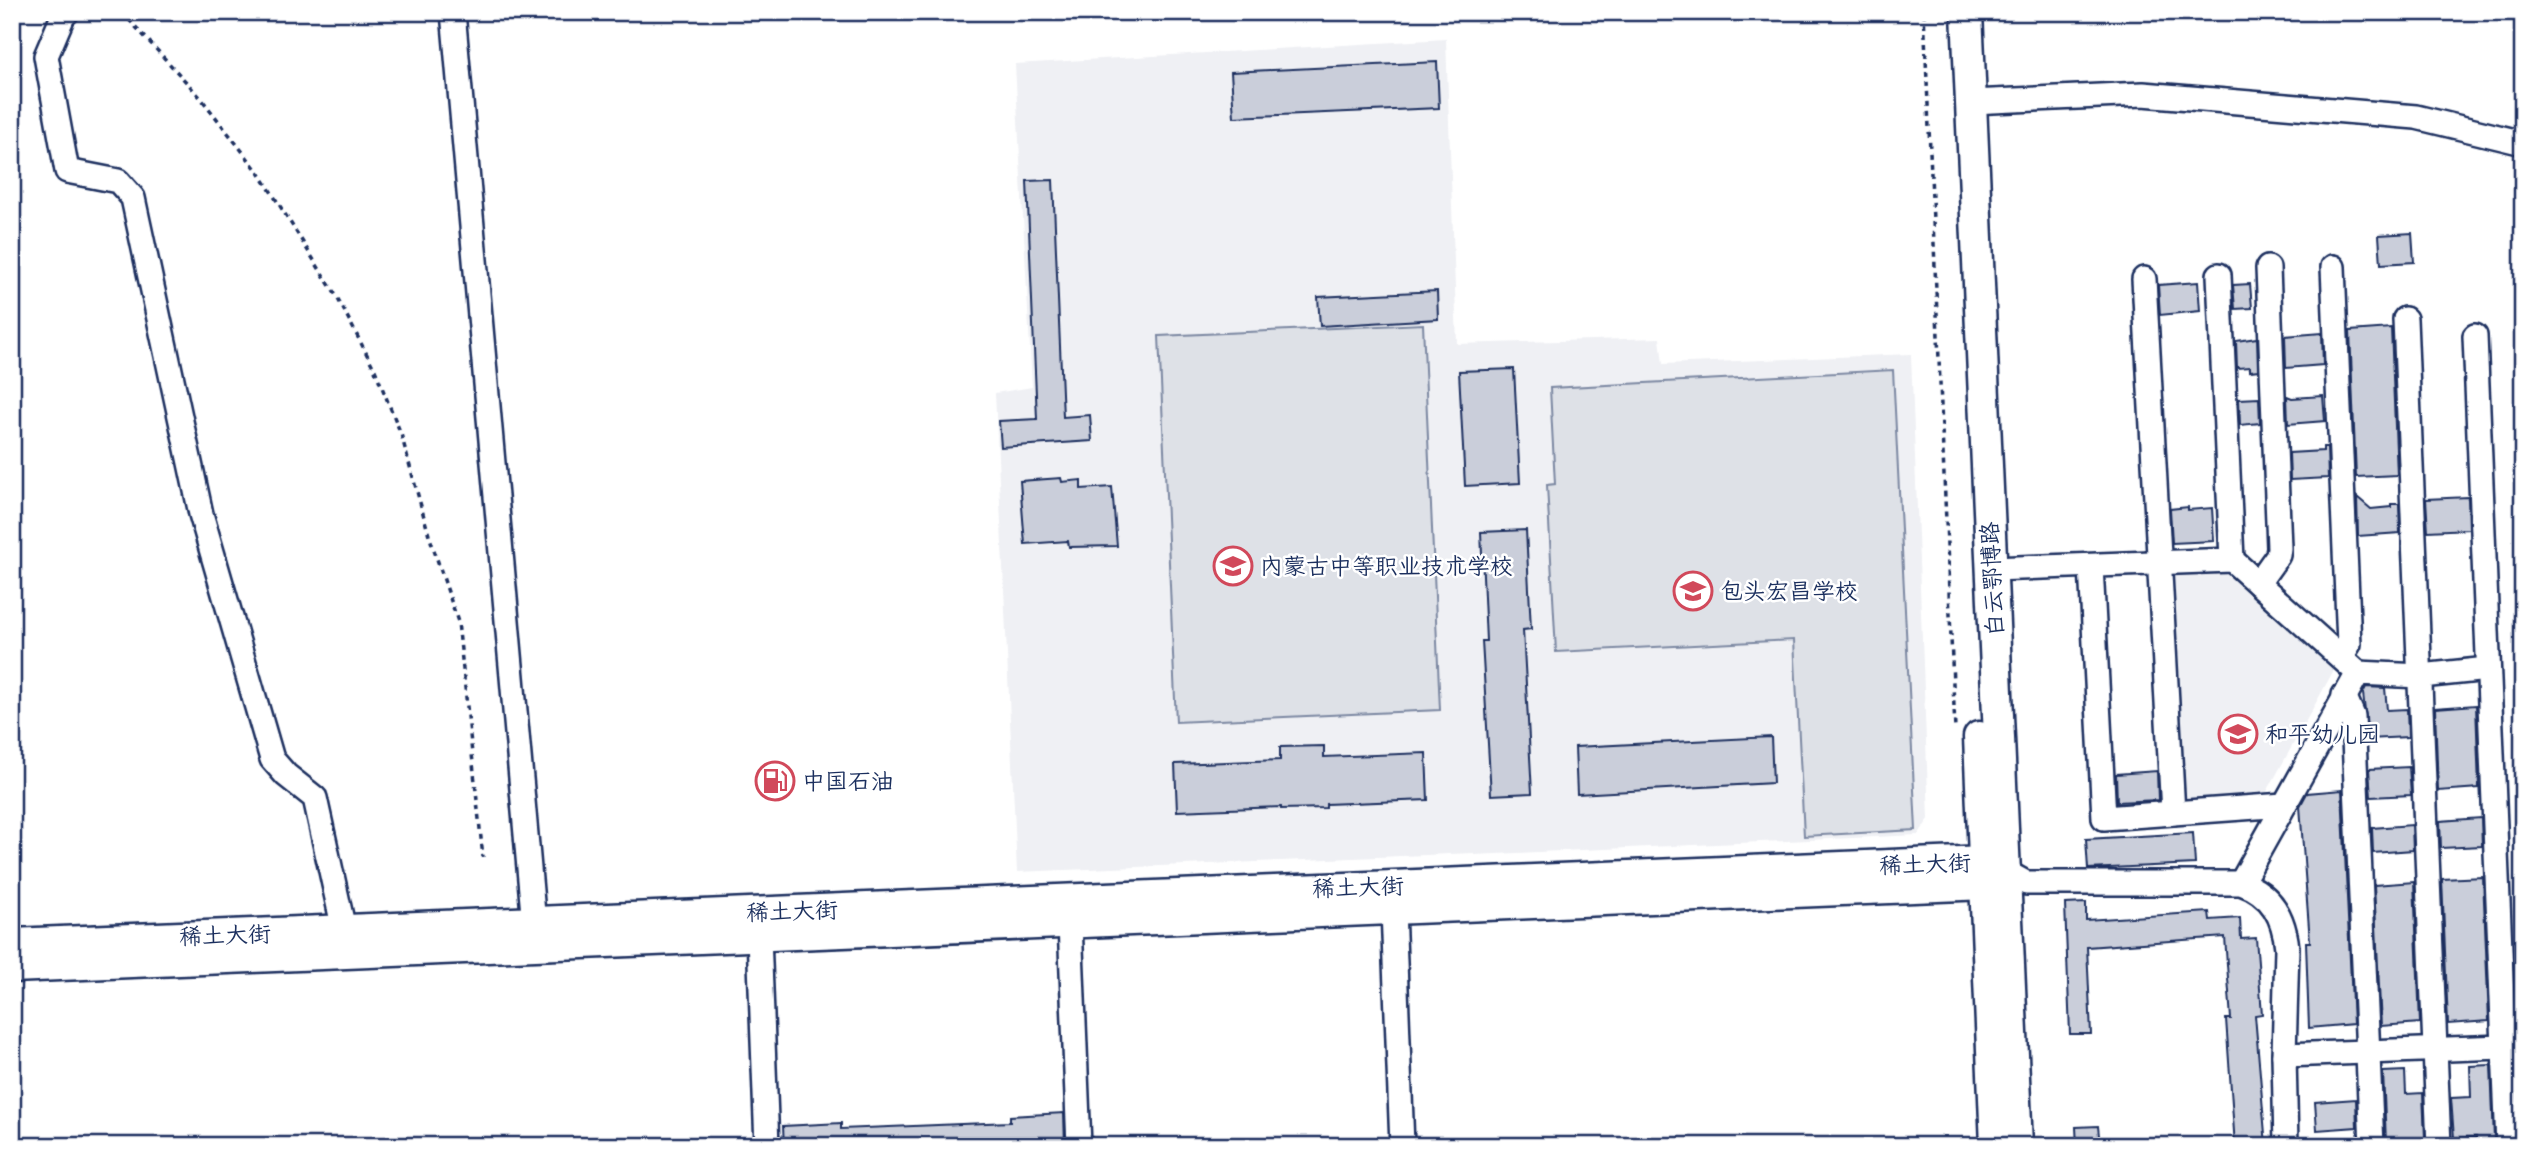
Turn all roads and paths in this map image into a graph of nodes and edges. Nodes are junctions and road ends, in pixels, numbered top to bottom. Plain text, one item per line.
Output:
1 (68, 12) edge
2 (122, 12) edge
3 (453, 12) edge
4 (1924, 12) edge
5 (1951, 12) edge
6 (1967, 12) edge
7 (1971, 102) junction
8 (2523, 144) edge
9 (2333, 267) dead end
10 (2268, 268) dead end
11 (2219, 275) dead end
12 (2144, 279) dead end
13 (2405, 319) dead end
14 (2475, 336) dead end
15 (2232, 560) junction
16 (2160, 564) junction
17 (2091, 566) junction
18 (1992, 569) junction
19 (2258, 583) junction
20 (2341, 657) junction
21 (2488, 669) junction
22 (2358, 673) junction
23 (2421, 676) junction
24 (2344, 695) junction
25 (1955, 737) dead end
26 (2284, 805) junction
27 (2172, 813) junction
28 (483, 857) dead end
29 (1991, 872) junction
30 (2241, 883) junction
31 (1393, 909) junction
32 (1070, 923) junction
33 (344, 930) junction
34 (535, 934) junction
35 (760, 936) junction
36 (12, 944) edge
37 (12, 967) edge
38 (2503, 1047) junction
39 (2435, 1049) junction
40 (2368, 1052) junction
41 (2284, 1055) junction
42 (767, 1146) edge
43 (1079, 1146) edge
44 (1402, 1146) edge
45 (1996, 1146) edge
46 (2017, 1146) edge
47 (2286, 1146) edge
48 (2372, 1146) edge
49 (2439, 1146) edge
50 (2508, 1146) edge

1 - 33 street
2 - 28 path
3 - 34 street
4 - 25 path
5 - 29 main road, 白云鄂博路
6 - 7 main road, 白云鄂博路
7 - 8 street
7 - 18 main road, 白云鄂博路
9 - 20 street
10 - 19 street
11 - 15 street
12 - 16 street
13 - 23 street
14 - 21 street
15 - 16 street
15 - 19 street
16 - 17 street
16 - 27 street
17 - 18 street
17 - 27 street
18 - 29 main road, 白云鄂博路
19 - 20 street
20 - 22 street
21 - 23 street
21 - 38 street
22 - 23 street
22 - 24 street
23 - 39 street
24 - 26 street
24 - 40 street
26 - 27 street
26 - 30 street
29 - 30 street
29 - 31 main road, 稀土大街
29 - 34 main road, 稀土大街
29 - 45 main road, 白云鄂博路
29 - 46 main road, 白云鄂博路
30 - 41 street
31 - 32 main road, 稀土大街
31 - 44 street
32 - 35 main road, 稀土大街
32 - 43 street
33 - 34 main road, 稀土大街
33 - 36 main road, 稀土大街
34 - 35 main road, 稀土大街
34 - 37 main road, 稀土大街
35 - 42 street
38 - 39 street
38 - 50 street
39 - 40 street
39 - 49 street
40 - 41 street
40 - 48 street
41 - 47 street

